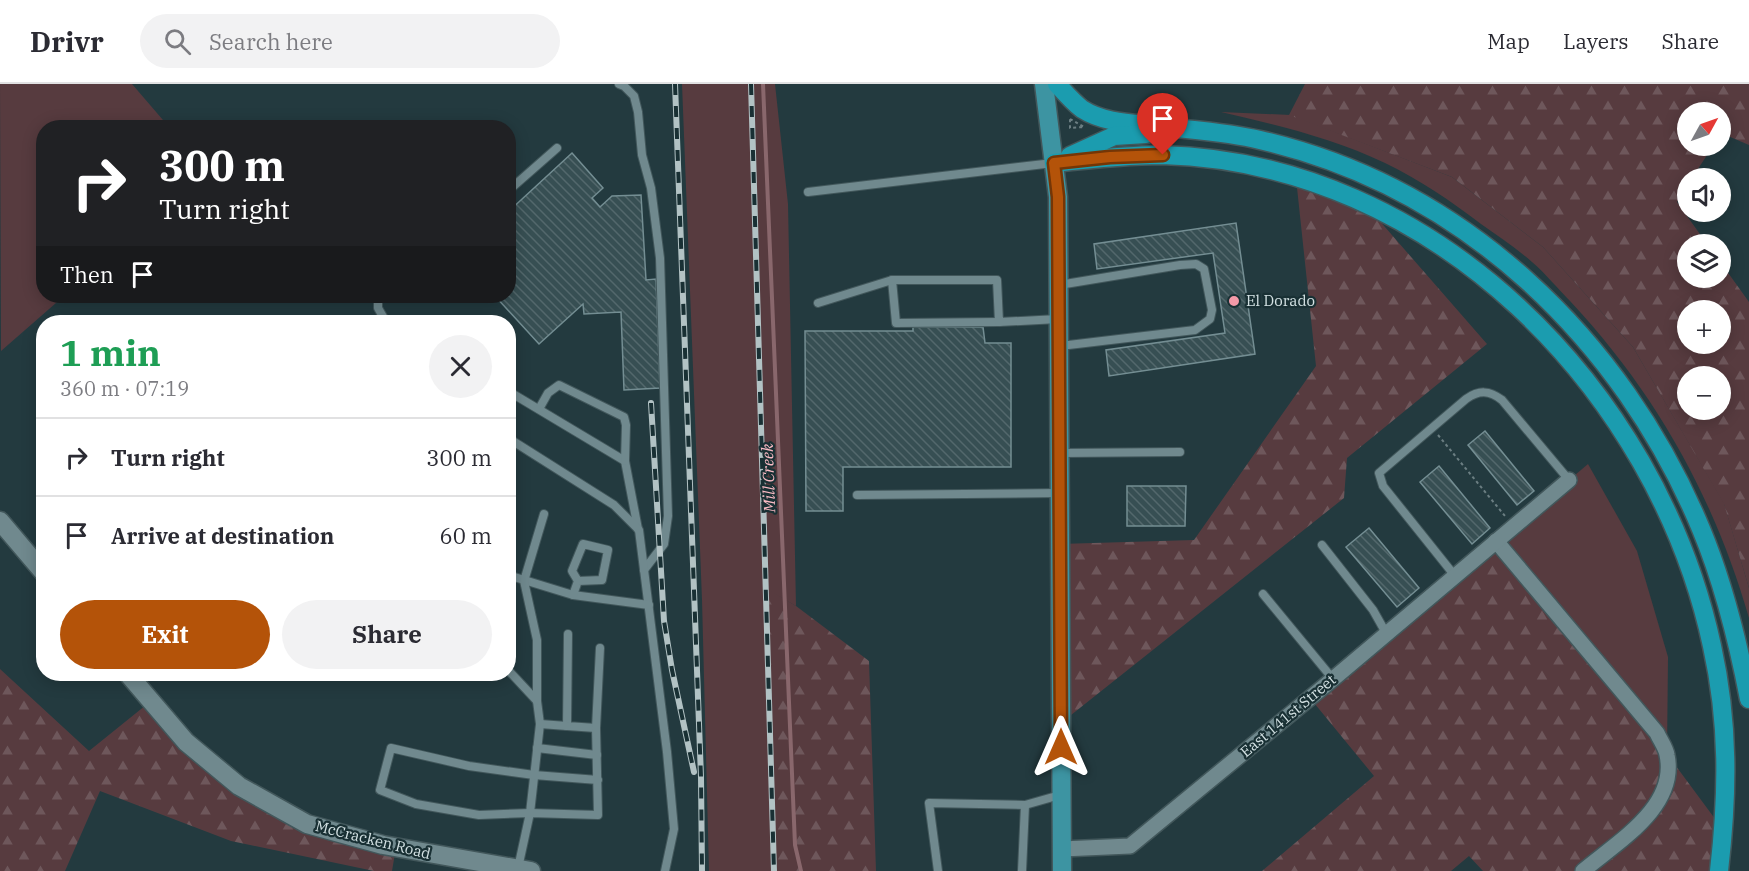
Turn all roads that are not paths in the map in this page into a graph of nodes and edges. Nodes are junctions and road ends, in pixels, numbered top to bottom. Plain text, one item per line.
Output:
1 (619, 84) edge
2 (1044, 84) edge
3 (1057, 84) edge
4 (1180, 129) junction
5 (557, 148) dead end
6 (1054, 163) junction
7 (516, 184) edge
8 (808, 192) dead end
9 (892, 280) junction
10 (1058, 285) junction
11 (818, 303) dead end
12 (1058, 319) junction
13 (999, 322) junction
14 (1059, 347) junction
15 (516, 396) edge
16 (539, 409) junction
17 (516, 443) edge
18 (1180, 452) dead end
19 (1059, 453) junction
20 (625, 461) junction
21 (1569, 480) joint
22 (1060, 493) junction
23 (856, 495) dead end
24 (544, 514) dead end
25 (0, 521) edge
26 (639, 530) junction
27 (1496, 542) junction
28 (1322, 545) dead end
29 (36, 564) edge
30 (644, 570) junction
31 (1455, 576) junction
32 (516, 578) edge
33 (578, 580) junction
34 (524, 581) junction
35 (1263, 594) dead end
36 (573, 595) junction
37 (649, 605) junction
38 (1386, 633) junction
39 (568, 634) dead end
40 (600, 648) dead end
41 (516, 679) edge
42 (1333, 679) junction
43 (134, 681) edge
44 (1749, 699) edge
45 (537, 701) junction
46 (540, 724) junction
47 (567, 726) junction
48 (596, 728) junction
49 (537, 748) junction
50 (597, 755) junction
51 (534, 775) junction
52 (598, 780) junction
53 (1062, 794) junction
54 (1025, 805) junction
55 (530, 813) junction
56 (1062, 849) junction
57 (524, 870) edge
58 (665, 871) edge
59 (938, 871) edge
60 (1022, 871) edge
61 (1062, 871) edge
62 (1583, 871) edge
63 (1719, 871) edge

1 - 30 lane
2 - 6 main road
3 - 4 highway
4 - 6 highway
4 - 44 highway
5 - 7 lane
6 - 8 lane
6 - 10 main road
6 - 63 highway
9 - 11 lane
9 - 13 lane
9 - 13 lane
10 - 12 main road
10 - 14 lane
12 - 13 lane
12 - 14 main road
14 - 19 main road
15 - 16 lane
16 - 20 lane
16 - 20 lane
17 - 26 lane
18 - 19 lane
19 - 22 main road
20 - 26 lane
21 - 27 street, East 141st Street
21 - 31 lane
22 - 23 lane
22 - 53 main road
24 - 34 lane
25 - 29 street
26 - 30 lane
27 - 31 street, East 141st Street
27 - 62 street
28 - 38 lane
30 - 37 lane
31 - 38 street, East 141st Street
32 - 34 lane
33 - 33 lane
33 - 36 lane
34 - 36 lane
34 - 45 lane
35 - 42 lane
36 - 37 lane
37 - 58 lane
38 - 42 street, East 141st Street
39 - 47 lane
40 - 48 lane
41 - 45 lane
42 - 56 street, East 141st Street
43 - 57 street, McCracken Road
45 - 46 lane
46 - 47 lane
46 - 49 lane
47 - 48 lane
48 - 50 lane
49 - 50 lane
49 - 51 lane
50 - 52 lane
51 - 52 lane
51 - 55 lane
51 - 55 lane
52 - 55 lane
53 - 54 lane
53 - 56 main road
54 - 59 lane
54 - 60 lane
55 - 57 lane
56 - 61 main road

